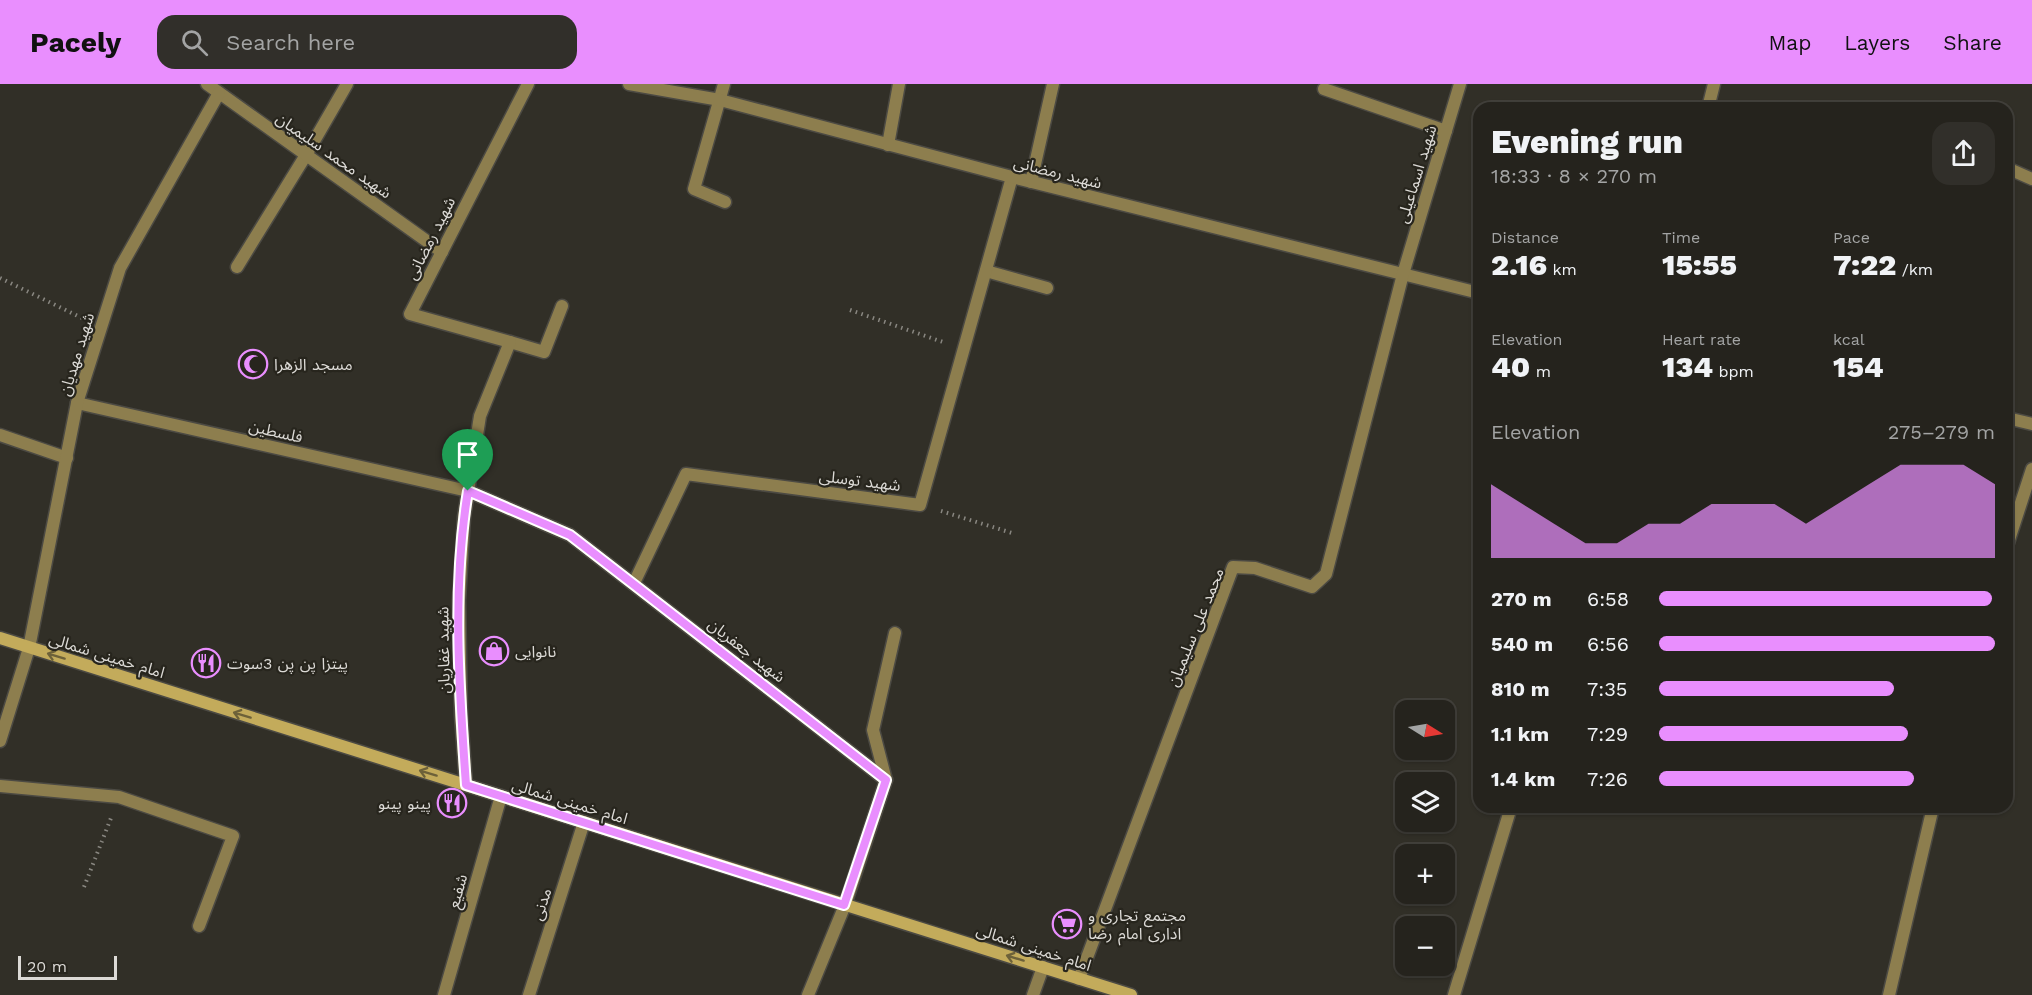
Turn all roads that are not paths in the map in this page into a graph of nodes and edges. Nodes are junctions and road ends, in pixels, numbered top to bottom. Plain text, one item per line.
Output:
1 (207, 84) edge
2 (346, 84) edge
3 (528, 84) edge
4 (629, 84) edge
5 (724, 84) edge
6 (900, 84) edge
7 (1053, 84) edge
8 (1460, 84) edge
9 (1714, 84) edge
10 (1324, 89) dead end
11 (219, 93) junction
12 (720, 100) junction
13 (1710, 102) edge
14 (1446, 131) junction
15 (888, 145) junction
16 (306, 156) junction
17 (2013, 171) edge
18 (1012, 177) junction
19 (2032, 179) edge
20 (1031, 182) junction
21 (725, 202) dead end
22 (442, 252) junction
23 (237, 267) dead end
24 (986, 271) junction
25 (1403, 274) junction
26 (1047, 288) dead end
27 (1473, 292) edge
28 (562, 306) dead end
29 (510, 342) junction
30 (77, 403) junction
31 (2013, 419) edge
32 (2032, 424) edge
33 (0, 435) edge
34 (67, 458) junction
35 (2032, 469) edge
36 (468, 491) junction
37 (2013, 528) edge
38 (634, 583) junction
39 (895, 633) dead end
40 (0, 638) edge
41 (29, 648) junction
42 (0, 741) edge
43 (886, 780) junction
44 (466, 785) junction
45 (0, 786) edge
46 (501, 796) junction
47 (1509, 813) edge
48 (1932, 813) edge
49 (584, 822) junction
50 (844, 905) junction
51 (199, 926) dead end
52 (1043, 967) junction
53 (1079, 979) junction
54 (444, 995) edge
55 (529, 995) edge
56 (808, 995) edge
57 (1033, 995) edge
58 (1131, 995) edge
59 (1454, 995) edge
60 (1889, 995) edge

1 - 11 street, شهید محمد سلیمیان
2 - 16 street
3 - 22 street, شهید رمضانی
4 - 12 street, شهید رمضانی
5 - 12 street
6 - 15 street
7 - 20 street
8 - 14 street, شهید اسماعیلی
9 - 13 street
10 - 14 street
11 - 16 street, شهید محمد سلیمیان
11 - 30 street, شهید مهدیان
12 - 15 street, شهید رمضانی
12 - 21 street
14 - 25 street, شهید اسماعیلی
15 - 18 street, شهید رمضانی
16 - 22 street, شهید محمد سلیمیان
16 - 23 street
17 - 19 street
18 - 20 street, شهید رمضانی
18 - 24 street, شهید توسلی
20 - 25 street, شهید رمضانی
22 - 29 street, شهید رمضانی
24 - 26 street
24 - 38 street, شهید توسلی
25 - 27 street, شهید رمضانی
25 - 53 street, محمد علی سلیمیان
28 - 29 street
29 - 36 street, شهید غفاریان
30 - 34 street, شهید مهدیان
30 - 36 street, فلسطین
31 - 32 street
33 - 34 street
34 - 41 street, شهید مهدیان
35 - 37 street
36 - 38 street, شهید جعفریان
36 - 44 street, شهید غفاریان
38 - 43 street, شهید جعفریان
39 - 43 street
40 - 41 main road, امام خمینی شمالی
41 - 42 street, شهید مهدیان
44 -> 41 main road, امام خمینی شمالی
43 - 50 street
44 - 46 main road, امام خمینی شمالی
45 - 51 street
46 - 49 main road, امام خمینی شمالی
46 - 54 street, شفیع
47 - 59 street
48 - 60 street
49 - 50 main road, امام خمینی شمالی
49 - 55 street, مدنی
52 -> 50 main road, امام خمینی شمالی
50 - 56 street
52 - 53 main road, امام خمینی شمالی
52 - 57 street
53 - 58 main road, امام خمینی شمالی

